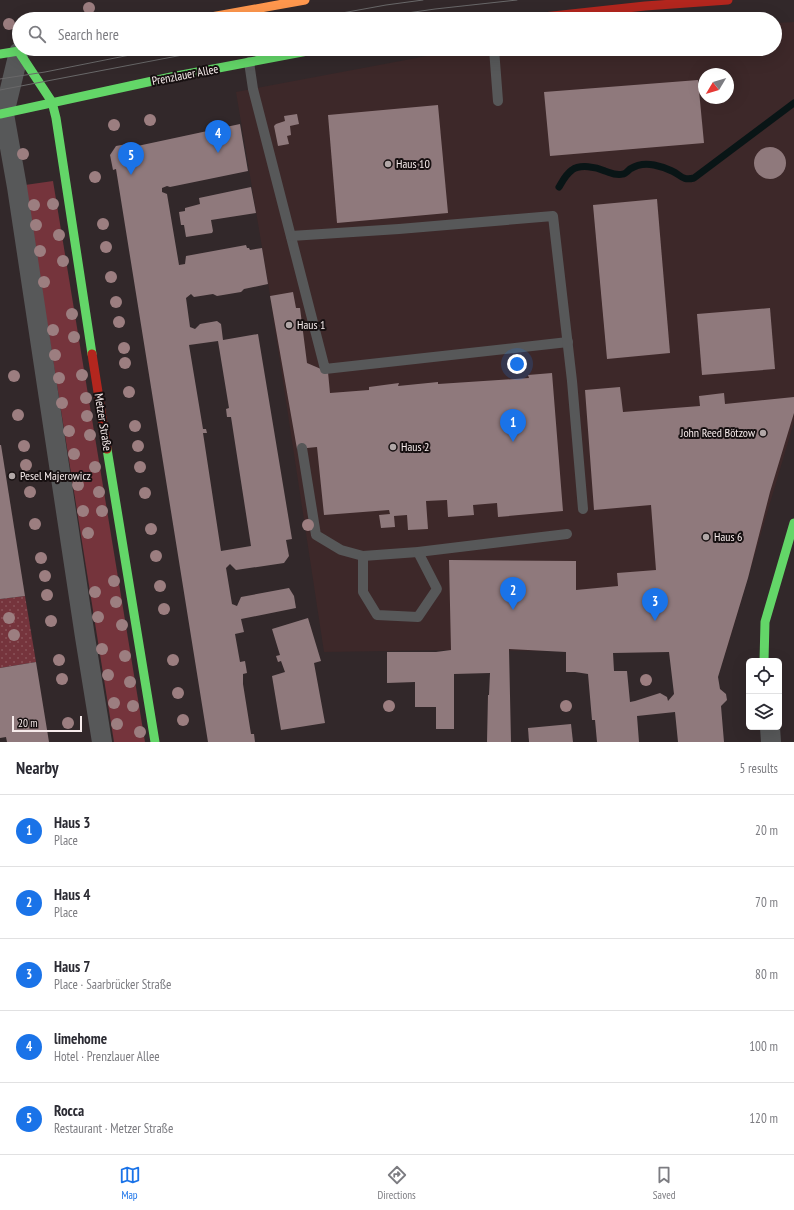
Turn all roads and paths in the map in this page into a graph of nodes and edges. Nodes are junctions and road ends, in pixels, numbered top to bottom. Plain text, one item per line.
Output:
1 (305, 0) edge
2 (728, 0) edge
3 (239, 12) edge
4 (590, 12) edge
5 (16, 56) edge
6 (20, 56) edge
7 (281, 56) edge
8 (495, 56) edge
9 (500, 56) edge
10 (249, 62) junction
11 (52, 102) junction
12 (2, 114) edge
13 (291, 236) junction
14 (568, 342) junction
15 (302, 448) dead end
16 (583, 509) dead end
17 (794, 523) edge
18 (567, 534) dead end
19 (418, 552) junction
20 (363, 556) junction
21 (764, 658) edge
22 (770, 730) edge
23 (102, 742) edge
24 (155, 742) edge
25 (771, 742) edge

1 - 3 street
2 - 4 street
5 - 12 street
6 - 11 street
7 - 10 street, Prenzlauer Allee
8 - 9 lane
10 - 11 street, Prenzlauer Allee
10 - 13 lane
11 - 12 street, Prenzlauer Allee
11 - 24 street, Metzer Straße
12 - 23 street
13 - 14 lane
13 - 14 lane
14 - 16 lane
15 - 20 lane
17 - 21 street
18 - 19 lane
19 - 20 lane
19 - 20 lane
22 - 25 street

